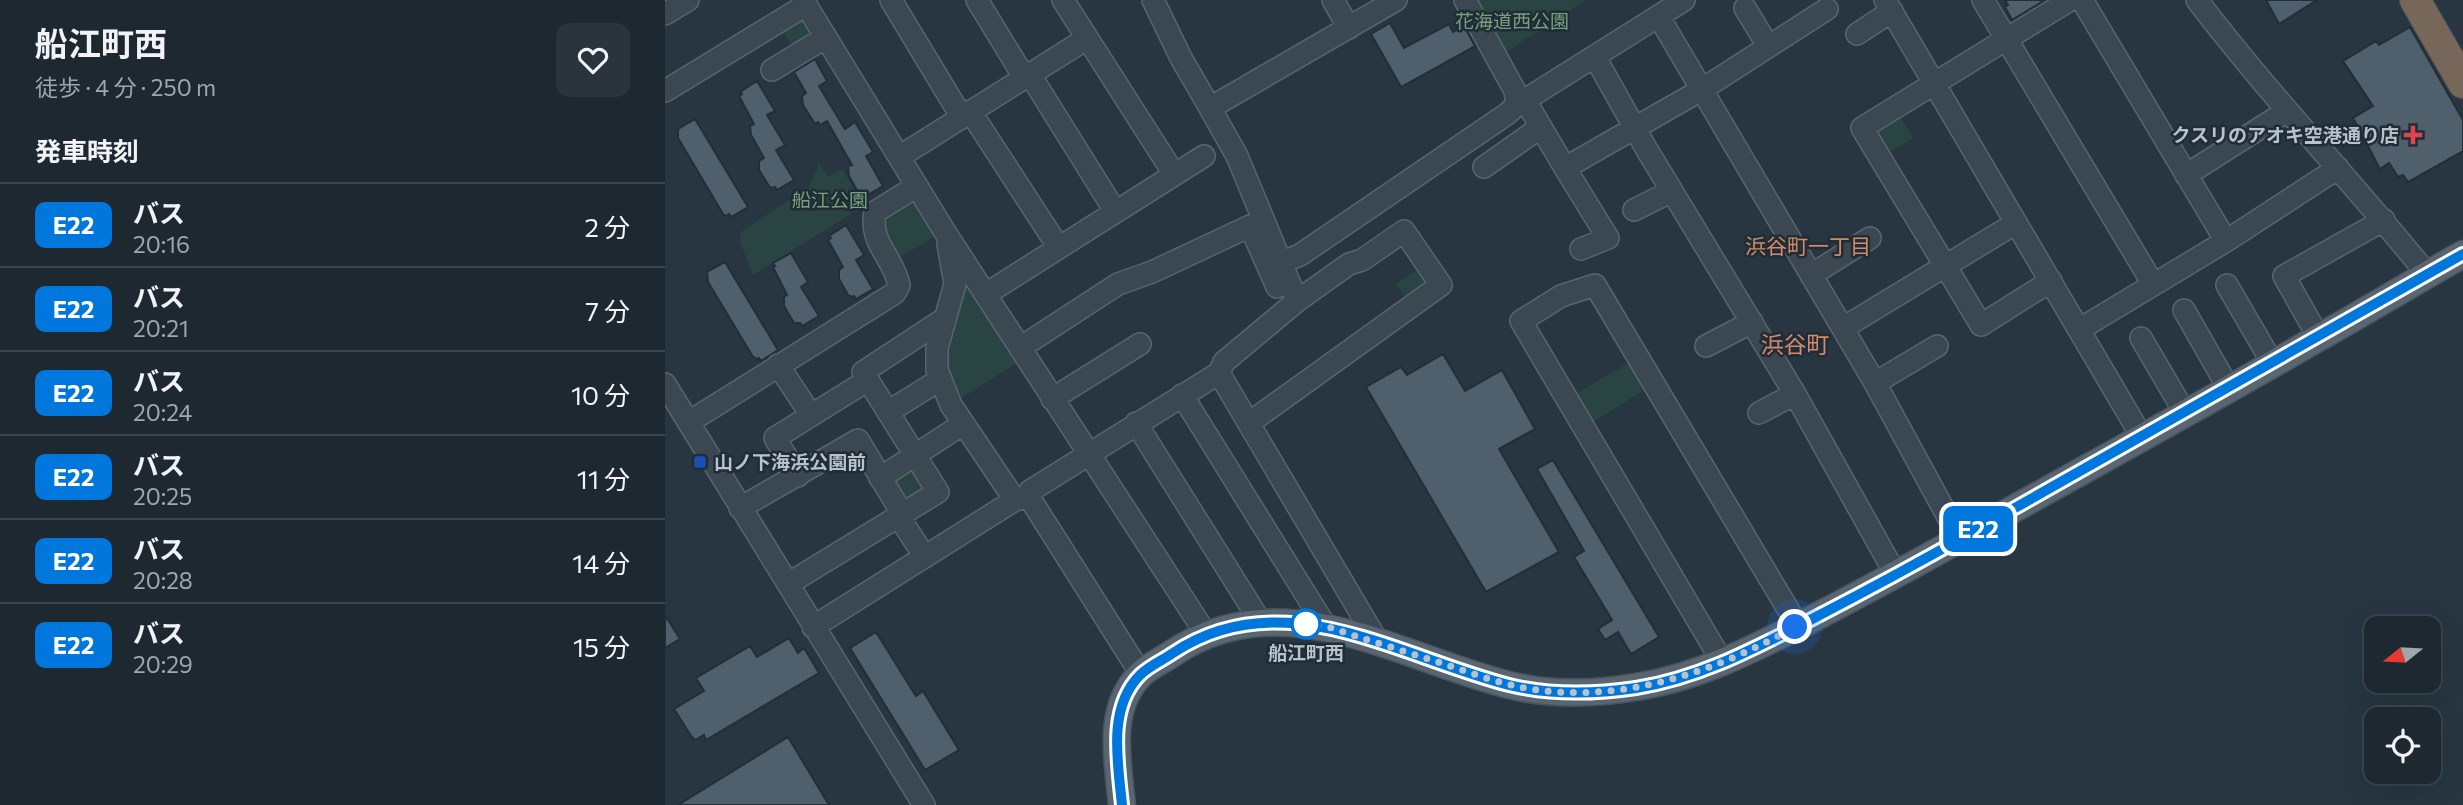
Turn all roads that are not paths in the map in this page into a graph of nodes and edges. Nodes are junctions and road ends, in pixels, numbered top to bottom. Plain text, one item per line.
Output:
1 (688, 0) edge
2 (891, 0) edge
3 (978, 0) edge
4 (1063, 0) edge
5 (1153, 0) edge
6 (1333, 0) edge
7 (1396, 0) edge
8 (1465, 0) edge
9 (1684, 0) edge
10 (1983, 0) edge
11 (2070, 0) edge
12 (2082, 0) edge
13 (2197, 0) edge
14 (2415, 0) edge
15 (805, 3) edge
16 (1889, 6) edge
17 (1745, 8) dead end
18 (1827, 9) dead end
19 (665, 14) edge
20 (1659, 17) junction
21 (1349, 28) junction
22 (1857, 34) dead end
23 (826, 37) junction
24 (2005, 38) junction
25 (1086, 39) junction
26 (1768, 46) junction
27 (2456, 53) edge
28 (1595, 57) junction
29 (772, 70) dead end
30 (1026, 75) junction
31 (1934, 83) junction
32 (2463, 83) edge
33 (1701, 90) junction
34 (665, 91) edge
35 (1521, 103) junction
36 (1210, 108) junction
37 (2287, 111) junction
38 (966, 113) junction
39 (1541, 127) junction
40 (1635, 128) junction
41 (1203, 156) dead end
42 (899, 157) junction
43 (1483, 167) dead end
44 (1565, 168) junction
45 (2338, 168) junction
46 (1174, 174) junction
47 (2186, 175) junction
48 (917, 186) junction
49 (1672, 191) junction
50 (1634, 210) dead end
51 (1115, 211) junction
52 (2384, 220) junction
53 (2016, 223) junction
54 (945, 232) junction
55 (1870, 238) dead end
56 (2226, 241) junction
57 (1059, 248) junction
58 (1581, 249) dead end
59 (2463, 254) edge
60 (1282, 262) junction
61 (1946, 267) junction
62 (2427, 274) junction
63 (1811, 275) junction
64 (2051, 281) junction
65 (2153, 284) junction
66 (2227, 285) dead end
67 (986, 295) junction
68 (1292, 304) junction
69 (2184, 310) dead end
70 (944, 319) junction
71 (1752, 322) junction
72 (1843, 328) junction
73 (2080, 329) junction
74 (2141, 338) dead end
75 (2319, 338) junction
76 (1140, 344) dead end
77 (1706, 346) dead end
78 (1937, 346) dead end
79 (1020, 348) junction
80 (2273, 364) junction
81 (778, 365) junction
82 (1219, 373) junction
83 (941, 379) junction
84 (868, 380) junction
85 (1875, 383) junction
86 (665, 384) edge
87 (2229, 389) junction
88 (1795, 394) junction
89 (1182, 395) junction
90 (1052, 400) junction
91 (888, 412) junction
92 (1759, 413) dead end
93 (2185, 413) junction
94 (811, 415) junction
95 (689, 422) junction
96 (1136, 423) junction
97 (1249, 423) junction
98 (964, 424) junction
99 (2142, 436) junction
100 (1088, 454) junction
101 (915, 455) junction
102 (798, 476) junction
103 (880, 478) junction
104 (1022, 499) junction
105 (740, 508) junction
106 (901, 516) junction
107 (1960, 539) junction
108 (925, 557) junction
109 (1896, 575) junction
110 (787, 584) junction
111 (1260, 621) junction
112 (813, 626) junction
113 (1326, 626) junction
114 (1798, 626) junction
115 (1206, 635) junction
116 (1379, 644) junction
117 (1723, 663) junction
118 (1141, 674) junction
119 (924, 805) edge
120 (1122, 805) edge

1 - 19 street
2 - 38 street
3 - 30 street
4 - 25 street
5 - 36 street
6 - 21 street
7 - 21 street
8 - 35 street
9 - 20 street
10 - 24 street
11 - 24 street
12 - 47 street
13 - 37 street
14 - 27 highway
15 - 23 street
15 - 34 street
16 - 22 street
16 - 31 street
17 - 26 street
18 - 26 street
20 - 28 street
20 - 33 street
21 - 36 street
23 - 29 street
23 - 42 street
24 - 31 street
24 - 65 street
25 - 30 street
25 - 46 street
26 - 33 street
27 - 32 highway
28 - 35 street
28 - 40 street
30 - 38 street
30 - 51 street
31 - 53 street
31 - 61 street
33 - 40 street
33 - 63 street
35 - 39 street
35 - 60 street
36 - 60 street
37 - 45 street
37 - 47 street
38 - 42 street
38 - 57 street
39 - 43 street
39 - 44 street
40 - 44 street
40 - 49 street
41 - 46 street
42 - 48 street
44 - 58 street
45 - 52 street
45 - 56 street
46 - 51 street
47 - 56 street
48 - 54 street
48 - 81 street
49 - 50 street
49 - 71 street
51 - 57 street
52 - 62 street
52 - 75 street
53 - 61 street
53 - 64 street
54 - 67 street
54 - 70 street
55 - 63 street
56 - 65 street
57 - 67 street
59 - 62 main road
60 - 68 street
61 - 64 street
61 - 72 street
62 - 75 main road
63 - 72 street
64 - 73 street
65 - 73 street
66 - 80 street
67 - 79 street
68 - 79 street
68 - 82 street
68 - 97 street
69 - 87 street
70 - 83 street
70 - 84 street
71 - 77 street
71 - 88 street
72 - 85 street
73 - 99 street
74 - 93 street
75 - 80 main road
76 - 90 street
78 - 85 street
79 - 90 street
80 - 87 main road
81 - 94 street
81 - 95 street
82 - 89 street
82 - 97 street
83 - 91 street
83 - 98 street
84 - 91 street
84 - 94 street
85 - 107 street
86 - 95 street
87 - 93 main road
88 - 92 street
88 - 109 street
89 - 96 street
89 - 113 street
90 - 100 street
91 - 101 street
93 - 99 main road
94 - 102 street
95 - 105 street
96 - 100 street
96 - 111 street
97 - 116 street
98 - 101 street
98 - 104 street
99 - 107 main road
100 - 104 street
100 - 115 street
101 - 103 street
101 - 106 street
102 - 103 street
102 - 105 street
103 - 106 street
104 - 108 street
104 - 118 street
105 - 110 street
106 - 108 street
106 - 110 street
107 - 109 main road
108 - 112 street
109 - 114 main road
110 - 112 street
111 - 113 main road
111 - 115 main road
112 - 119 street
113 - 116 main road
114 - 117 main road
114 - 117 street
115 - 118 main road
116 - 117 main road
118 - 120 main road

